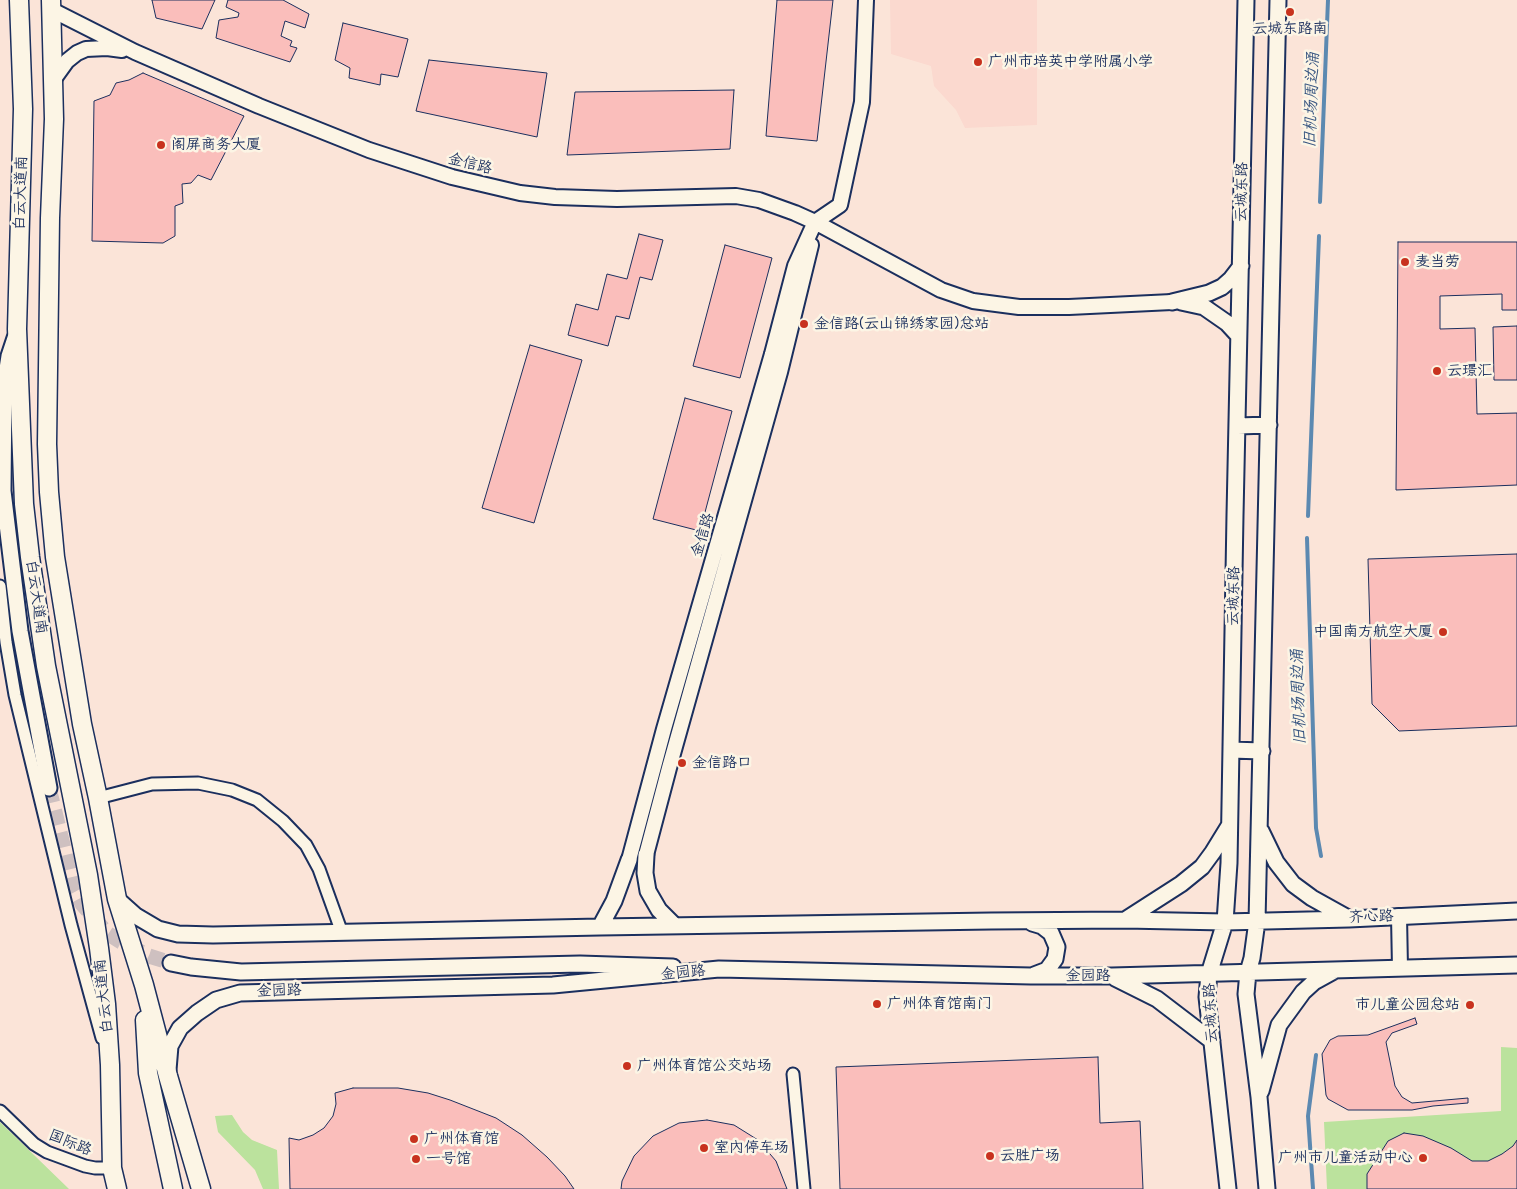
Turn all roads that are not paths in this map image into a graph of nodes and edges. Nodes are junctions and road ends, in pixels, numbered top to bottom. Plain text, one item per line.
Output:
1 (20, 0) edge
2 (866, 0) edge
3 (1246, 0) edge
4 (1278, 0) edge
5 (51, 5) edge
6 (135, 52) junction
7 (54, 79) junction
8 (815, 222) junction
9 (1241, 266) junction
10 (1172, 302) junction
11 (17, 329) junction
12 (1238, 335) junction
13 (1, 424) edge
14 (1269, 425) junction
15 (1238, 426) junction
16 (0, 586) edge
17 (1231, 750) junction
18 (1262, 751) junction
19 (49, 788) tunnel mouth
20 (98, 798) junction
21 (1230, 824) junction
22 (1260, 829) junction
23 (646, 854) joint
24 (629, 860) joint
25 (117, 899) junction
26 (1517, 911) edge
27 (1399, 916) junction
28 (1349, 918) junction
29 (1125, 920) junction
30 (1024, 921) junction
31 (1257, 921) junction
32 (1226, 922) junction
33 (674, 925) junction
34 (600, 927) junction
35 (342, 933) junction
36 (171, 963) tunnel mouth
37 (1517, 965) edge
38 (1400, 968) junction
39 (719, 969) junction
40 (1336, 970) junction
41 (1248, 972) junction
42 (1210, 974) junction
43 (1030, 976) junction
44 (1112, 976) junction
45 (144, 985) junction
46 (1212, 1041) junction
47 (110, 1065) junction
48 (793, 1074) dead end
49 (168, 1076) junction
50 (1260, 1097) junction
51 (0, 1110) edge
52 (112, 1168) junction
53 (117, 1189) edge
54 (173, 1189) edge
55 (201, 1189) edge
56 (804, 1189) edge
57 (1228, 1189) edge
58 (1267, 1189) edge

1 - 11 highway, 白云大道南
2 - 8 street
3 - 9 main road, 云城东路
4 - 14 main road, 云城东路
5 - 6 street
5 - 7 highway, 白云大道南
6 - 7 street
6 - 8 street, 金信路
7 - 20 highway, 白云大道南
8 - 10 street
8 - 23 street, 金信路
8 - 24 street, 金信路
9 - 10 main road
9 - 12 main road, 云城东路
10 - 12 main road
11 - 13 main road
11 - 47 highway, 白云大道南
12 - 15 main road, 云城东路
13 - 19 main road
14 - 15 main road
14 - 18 main road, 云城东路
15 - 17 main road, 云城东路
16 - 47 street
17 - 18 main road
17 - 21 main road, 云城东路
18 - 22 main road, 云城东路
20 - 25 highway, 白云大道南
20 - 35 street
21 - 29 main road
21 - 32 main road, 云城东路
22 - 28 main road
22 - 31 main road, 云城东路
23 - 33 main road
24 - 34 main road
25 - 35 main road
25 - 45 highway, 白云大道南
26 - 27 main road, 齐心路
27 - 28 main road, 齐心路
27 - 38 street
28 - 31 main road, 齐心路
29 - 30 main road
29 - 32 main road
30 - 33 main road
30 - 43 main road
31 - 32 main road, 齐心路
31 - 41 main road, 云城东路
32 - 42 main road, 云城东路
33 - 34 main road
34 - 35 main road
36 - 39 main road
37 - 38 main road
38 - 40 main road
39 - 43 main road, 金园路
39 - 49 main road, 金园路
40 - 41 main road
40 - 50 main road
41 - 42 main road, 金园路
41 - 50 main road, 云城东路
42 - 44 main road, 金园路
42 - 46 main road, 云城东路
43 - 44 main road, 金园路
44 - 46 main road
45 - 49 highway, 白云大道南
45 - 54 highway, 白云大道南
46 - 57 main road, 云城东路
47 - 52 highway, 白云大道南
48 - 56 street
49 - 55 highway, 白云大道南
50 - 58 main road, 云城东路
51 - 52 street, 国际路
52 - 53 highway, 白云大道南

